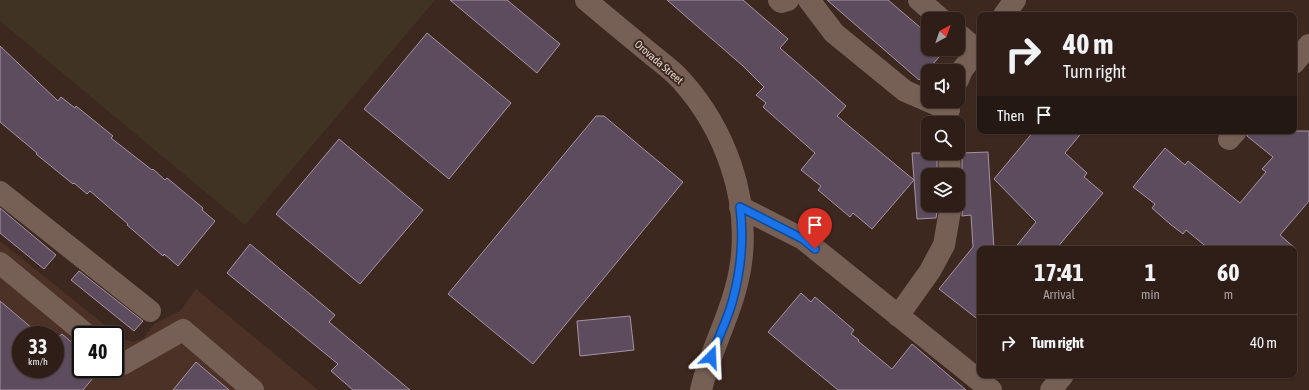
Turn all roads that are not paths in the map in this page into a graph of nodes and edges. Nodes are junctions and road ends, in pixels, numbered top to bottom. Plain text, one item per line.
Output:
1 (586, 0) edge
2 (779, 0) edge
3 (788, 0) edge
4 (809, 0) edge
5 (919, 0) edge
6 (1015, 0) edge
7 (933, 12) edge
8 (1006, 12) edge
9 (965, 39) edge
10 (1309, 45) edge
11 (977, 47) edge
12 (977, 51) edge
13 (1297, 59) edge
14 (965, 66) edge
15 (949, 111) edge
16 (0, 192) edge
17 (740, 207) junction
18 (950, 212) edge
19 (0, 263) edge
20 (150, 312) dead end
21 (898, 316) junction
22 (76, 326) edge
23 (124, 363) edge
24 (1061, 378) edge
25 (253, 390) edge
26 (701, 390) edge
27 (991, 390) edge
28 (1051, 390) edge

1 - 17 street, Orovada Street
2 - 3 street
4 - 15 street
5 - 7 street
6 - 8 street
9 - 11 street
10 - 13 street
12 - 14 street
16 - 20 street
17 - 21 street
17 - 26 street, Orovada Street
18 - 21 street
19 - 22 street
21 - 27 street
23 - 25 street
24 - 28 street

